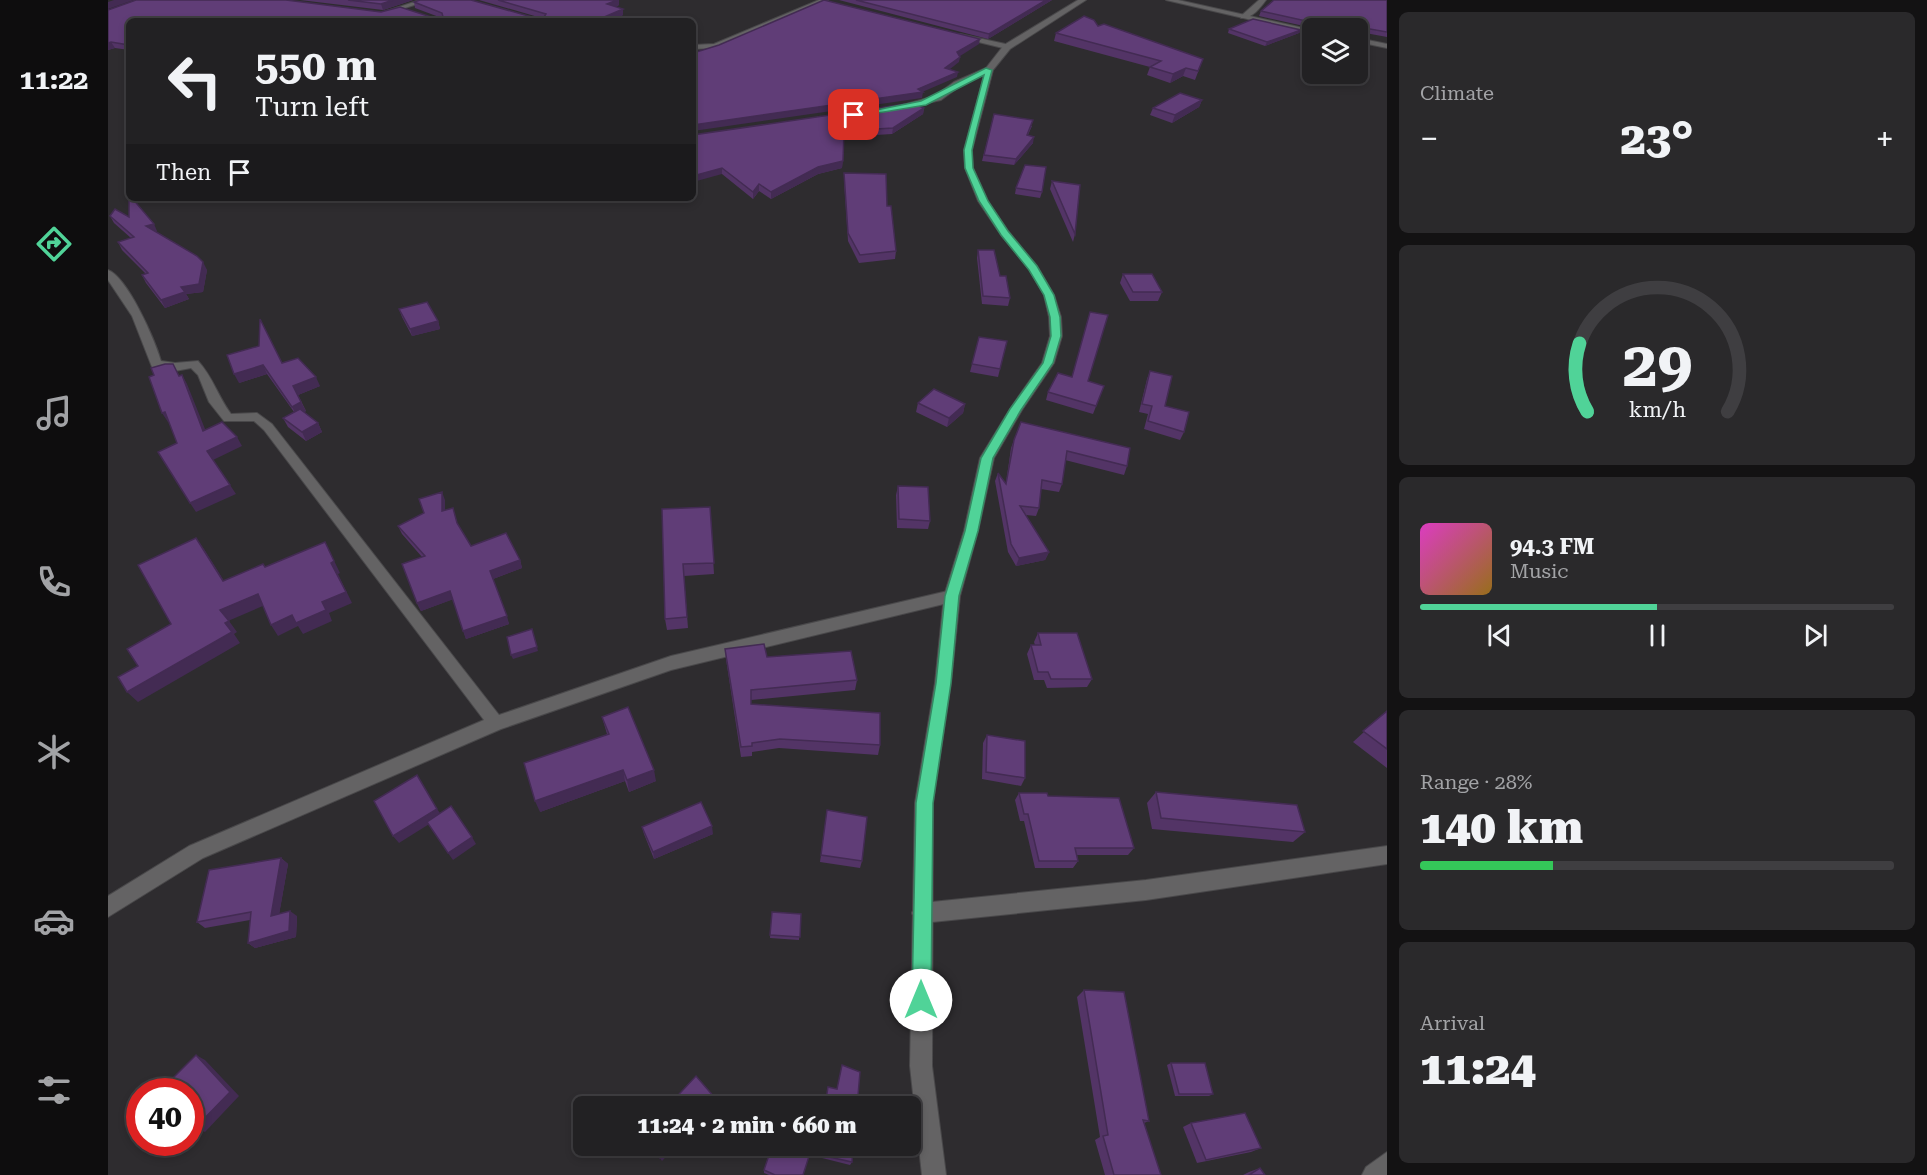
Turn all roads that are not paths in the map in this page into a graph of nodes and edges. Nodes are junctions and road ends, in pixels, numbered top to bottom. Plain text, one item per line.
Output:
1 (427, 0) edge
2 (1083, 0) edge
3 (1169, 0) edge
4 (1263, 0) edge
5 (827, 1) edge
6 (404, 8) junction
7 (413, 11) edge
8 (376, 14) edge
9 (1242, 17) junction
10 (1302, 30) edge
11 (951, 34) edge
12 (1368, 42) edge
13 (1387, 46) edge
14 (696, 47) edge
15 (1007, 48) junction
16 (989, 70) junction
17 (881, 111) edge
18 (108, 273) edge
19 (952, 596) junction
20 (496, 723) junction
21 (1387, 855) edge
22 (108, 907) edge
23 (922, 913) junction
24 (1387, 1164) edge
25 (934, 1175) edge
26 (1374, 1175) edge

1 - 6 street
2 - 15 street
3 - 9 street
4 - 9 street
5 - 14 street
6 - 7 street
6 - 8 street
9 - 10 street
11 - 15 street
12 - 13 street
15 - 16 street
16 - 17 street
16 - 19 street
18 - 20 street
19 - 20 street
19 - 23 street
20 - 22 street
21 - 23 street
23 - 25 street
24 - 26 street

